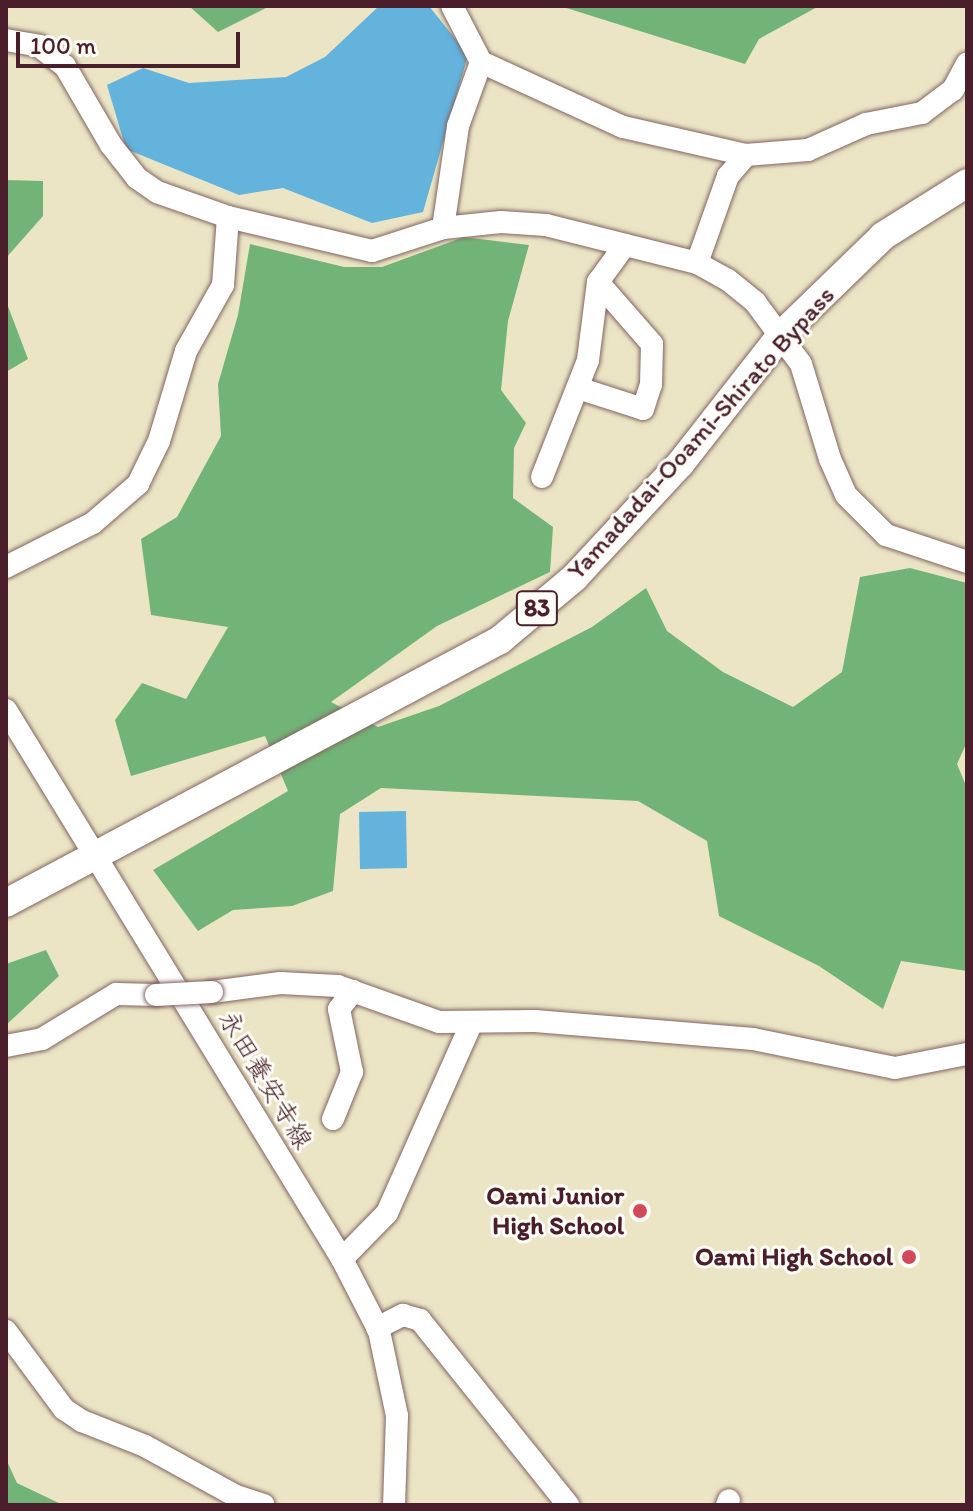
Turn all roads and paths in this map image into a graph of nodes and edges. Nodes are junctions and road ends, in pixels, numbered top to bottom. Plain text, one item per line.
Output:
1 (452, 6) edge
2 (6, 40) edge
3 (481, 62) junction
4 (967, 64) edge
5 (746, 155) junction
6 (967, 183) edge
7 (228, 217) junction
8 (443, 228) junction
9 (625, 245) junction
10 (697, 263) junction
11 (598, 282) junction
12 (781, 335) junction
13 (578, 388) junction
14 (542, 477) dead end
15 (967, 562) edge
16 (6, 567) edge
17 (6, 710) edge
18 (97, 852) junction
19 (6, 903) edge
20 (353, 991) junction
21 (472, 1022) junction
22 (6, 1046) edge
23 (967, 1054) edge
24 (333, 1119) dead end
25 (342, 1259) junction
26 (377, 1328) junction
27 (6, 1331) edge
28 (264, 1505) edge
29 (394, 1505) edge
30 (568, 1505) edge

1 - 3 street
2 - 7 street
3 - 5 street
3 - 8 street
4 - 5 street
5 - 10 street
6 - 12 main road, Yamadadai-Ooami-Shirato Bypass / 83
7 - 8 street
7 - 16 street
8 - 9 street
9 - 10 street
9 - 11 street
10 - 12 street
11 - 13 street
11 - 13 street
12 - 15 street
12 - 18 main road, Yamadadai-Ooami-Shirato Bypass / 83
13 - 14 street
17 - 18 street, 永田養安寺線
18 - 19 main road, Yamadadai-Ooami-Shirato Bypass / 83
18 - 25 street, 永田養安寺線
20 - 21 street
20 - 22 street, bridge
20 - 24 street
21 - 23 street
21 - 25 street
25 - 26 street, 永田養安寺線
26 - 29 street, 永田養安寺線
26 - 30 street
27 - 28 street

